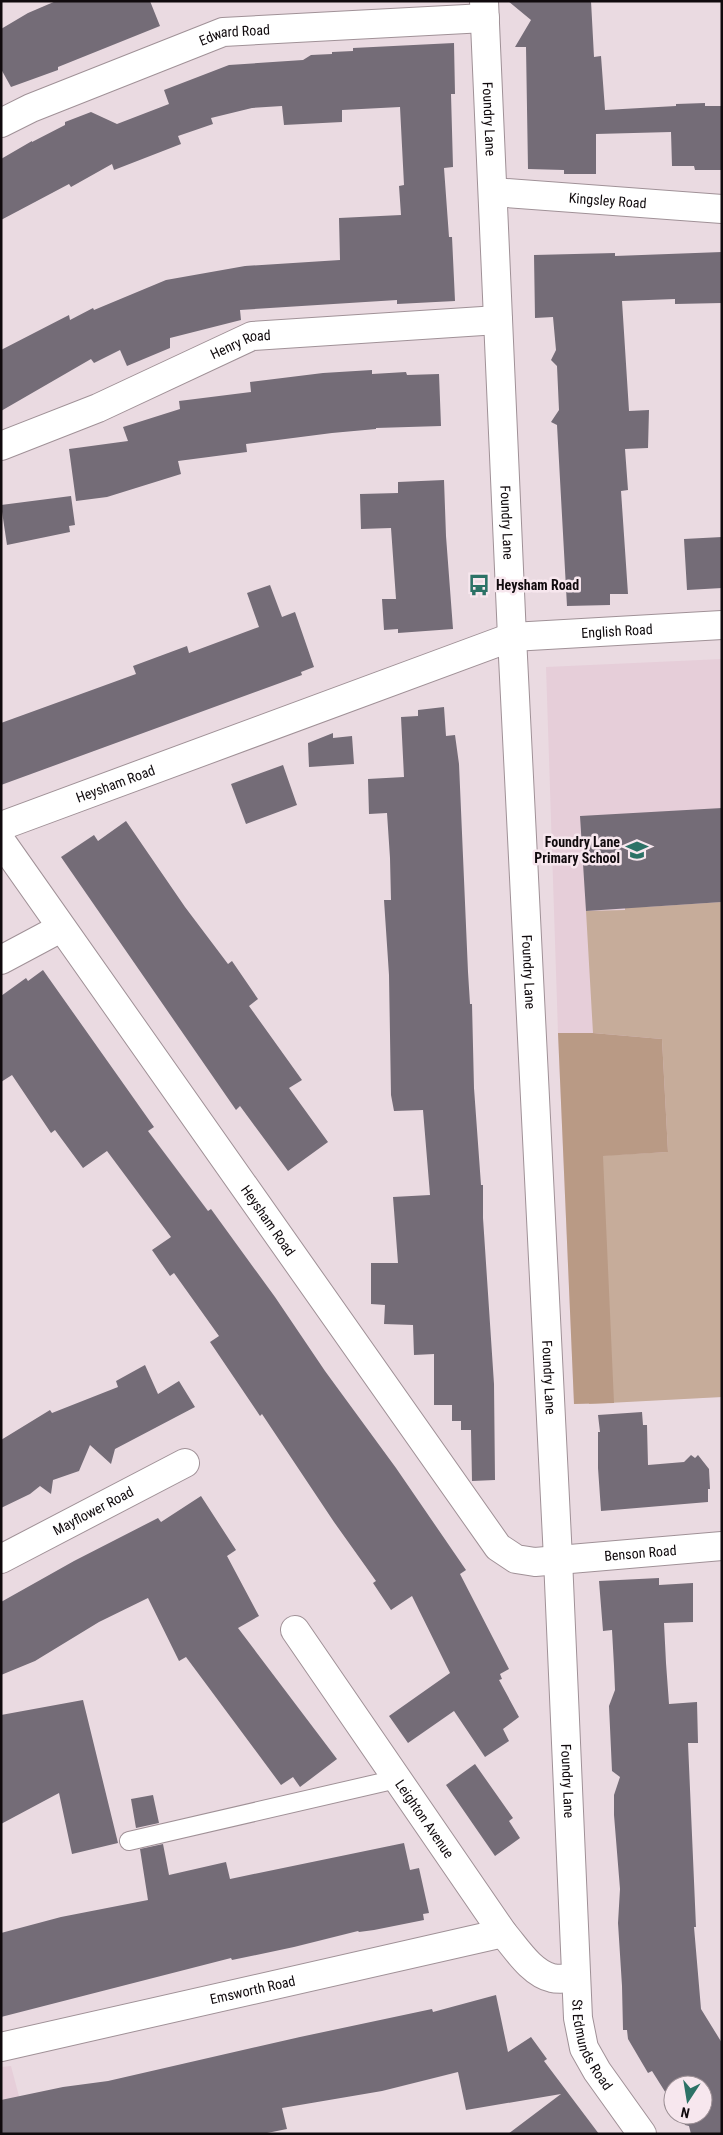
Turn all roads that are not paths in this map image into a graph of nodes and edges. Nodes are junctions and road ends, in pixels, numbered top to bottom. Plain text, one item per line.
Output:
1 (484, 10) edge
2 (1, 123) edge
3 (493, 192) junction
4 (722, 209) edge
5 (498, 320) junction
6 (1, 446) edge
7 (722, 625) edge
8 (512, 637) junction
9 (1, 826) edge
10 (1, 841) edge
11 (61, 928) junction
12 (1, 960) edge
13 (185, 1463) dead end
14 (722, 1546) edge
15 (1, 1559) edge
16 (558, 1559) junction
17 (294, 1630) dead end
18 (397, 1779) junction
19 (129, 1842) dead end
20 (503, 1933) junction
21 (574, 1944) joint
22 (576, 1978) junction
23 (1, 2047) edge
24 (642, 2134) edge

1 - 2 street, Edward Road
1 - 3 street, Foundry Lane
3 - 4 street, Kingsley Road
3 - 5 street, Foundry Lane
5 - 6 street, Henry Road
5 - 8 street, Foundry Lane
7 - 8 street, English Road
8 - 9 street, Heysham Road
8 - 16 street, Foundry Lane
10 - 11 street, Heysham Road
11 - 12 street
11 - 16 street, Heysham Road
13 - 15 street, Mayflower Road
14 - 16 street, Benson Road
16 - 21 street, Foundry Lane
17 - 18 street, Leighton Avenue
18 - 19 lane
18 - 20 street, Leighton Avenue
20 - 22 street, Leighton Avenue
20 - 23 street, Emsworth Road
21 - 22 street, St Edmunds Road
22 - 24 street, St Edmunds Road

